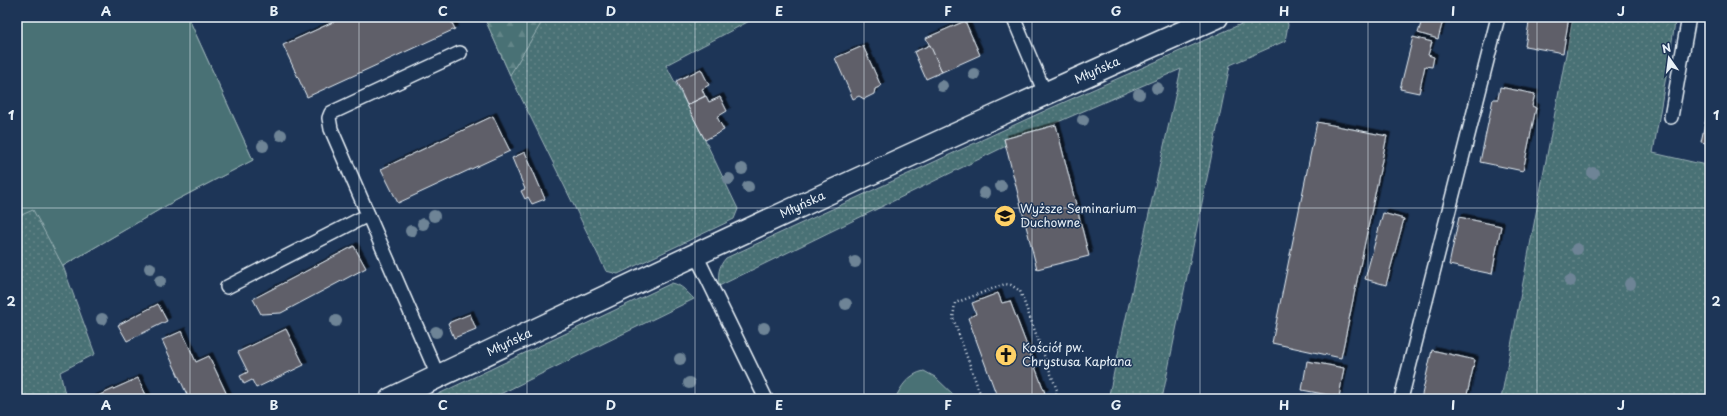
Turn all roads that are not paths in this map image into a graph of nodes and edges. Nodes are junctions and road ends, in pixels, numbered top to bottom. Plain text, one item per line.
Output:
1 (1014, 17) edge
2 (1217, 17) edge
3 (1498, 17) edge
4 (1689, 17) edge
5 (460, 52) dead end
6 (1045, 93) junction
7 (1671, 117) dead end
8 (368, 215) junction
9 (696, 255) junction
10 (227, 287) dead end
11 (438, 376) junction
12 (391, 399) edge
13 (766, 399) edge
14 (1400, 399) edge

1 - 6 lane
2 - 6 street, Młyńska
3 - 14 lane
4 - 7 lane
5 - 8 lane
6 - 9 street, Młyńska
8 - 10 lane
8 - 11 lane
9 - 11 street, Młyńska
9 - 13 lane
11 - 12 street, Młyńska

